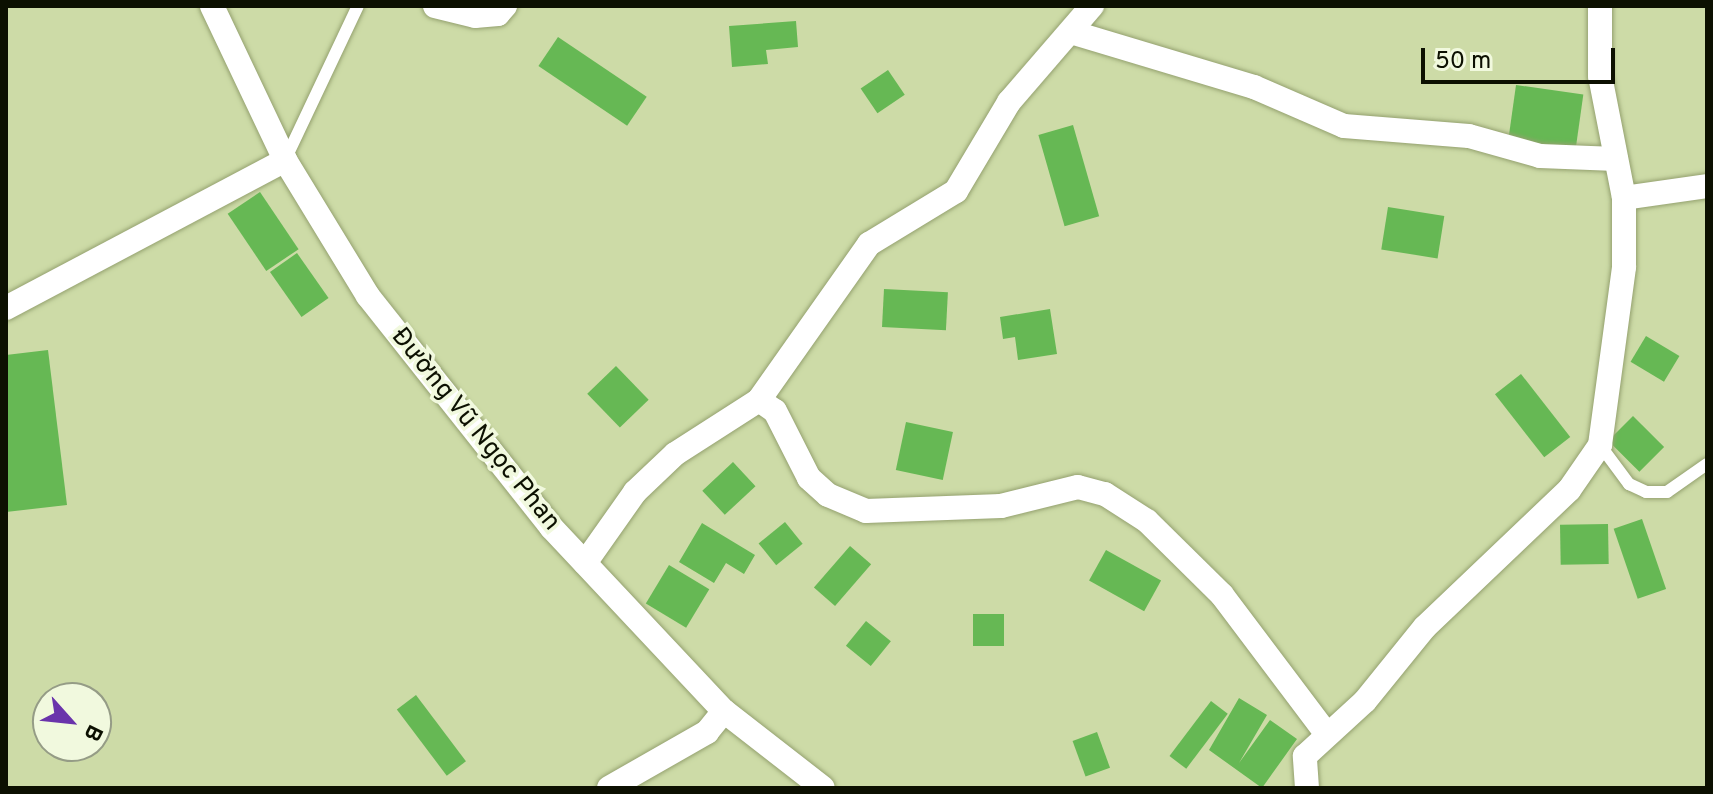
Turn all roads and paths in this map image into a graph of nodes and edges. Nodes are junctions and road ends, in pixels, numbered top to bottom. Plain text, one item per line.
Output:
1 (212, 6) edge
2 (358, 6) edge
3 (435, 6) edge
4 (505, 6) edge
5 (1092, 6) edge
6 (1600, 6) edge
7 (1074, 33) junction
8 (1616, 159) junction
9 (285, 160) junction
10 (1707, 186) edge
11 (1624, 198) junction
12 (6, 308) edge
13 (759, 400) junction
14 (1600, 445) junction
15 (1707, 464) edge
16 (585, 563) junction
17 (724, 711) junction
18 (1326, 733) junction
19 (609, 788) edge
20 (823, 788) edge
21 (1307, 788) edge

1 - 9 street, Đường Vũ Ngọc Phan
2 - 9 lane
3 - 4 street
5 - 7 street
6 - 8 street
7 - 8 street
7 - 13 street
8 - 11 street
9 - 12 street
9 - 16 street, Đường Vũ Ngọc Phan
10 - 11 street
11 - 14 street
13 - 16 street
13 - 18 street
14 - 15 lane
14 - 18 street
16 - 17 street, Đường Vũ Ngọc Phan
17 - 19 street
17 - 20 street, Đường Vũ Ngọc Phan
18 - 21 street

